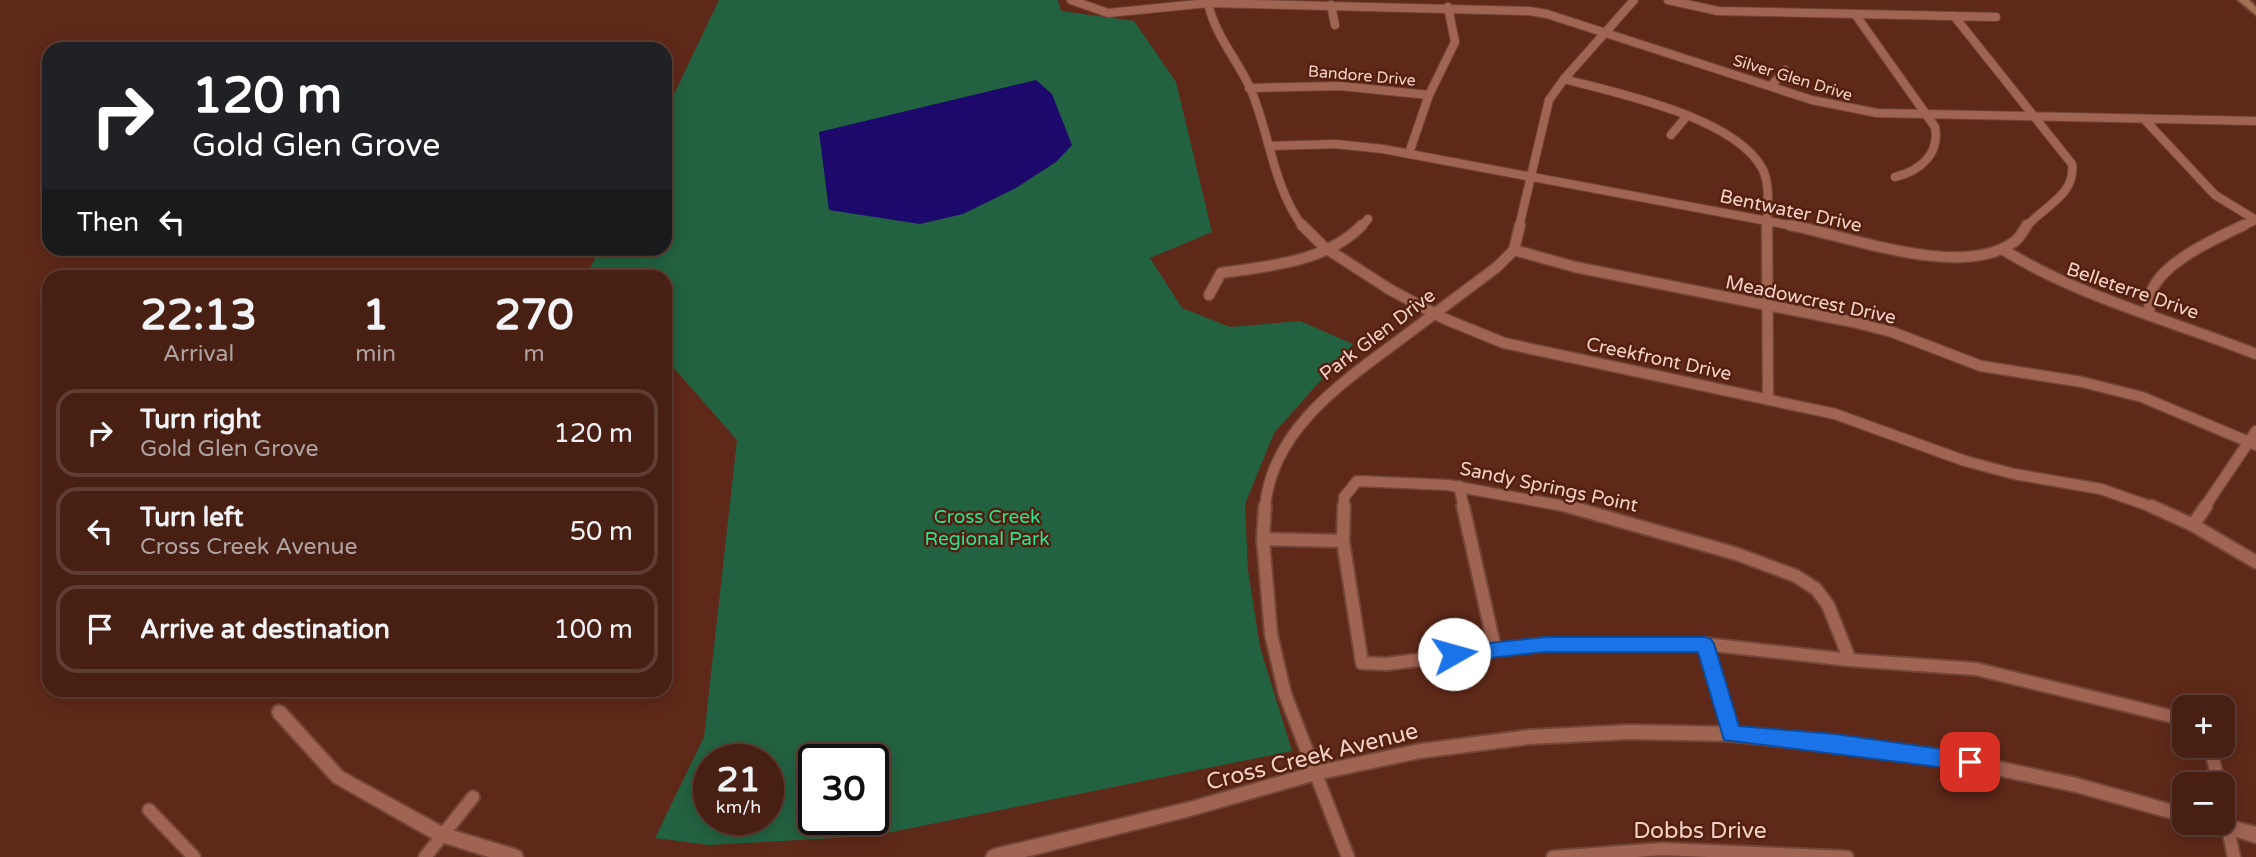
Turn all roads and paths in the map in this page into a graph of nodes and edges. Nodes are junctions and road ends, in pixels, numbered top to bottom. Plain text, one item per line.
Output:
1 (1071, 0) edge
2 (1634, 0) edge
3 (1668, 0) edge
4 (2243, 0) edge
5 (1209, 3) junction
6 (1331, 5) junction
7 (1448, 7) junction
8 (2256, 12) edge
9 (1855, 14) junction
10 (1954, 16) junction
11 (1996, 17) dead end
12 (1335, 25) dead end
13 (1604, 34) junction
14 (1785, 70) dead end
15 (1564, 79) junction
16 (1772, 86) junction
17 (1250, 88) junction
18 (1429, 95) junction
19 (1924, 114) junction
20 (2033, 115) junction
21 (1686, 117) junction
22 (2144, 118) junction
23 (2256, 121) edge
24 (1671, 135) dead end
25 (1270, 146) junction
26 (1409, 153) junction
27 (1895, 177) dead end
28 (1532, 178) junction
29 (1368, 219) dead end
30 (2256, 220) edge
31 (1766, 221) junction
32 (1326, 248) junction
33 (2002, 249) junction
34 (1514, 250) junction
35 (1209, 295) dead end
36 (1768, 306) junction
37 (1435, 314) junction
38 (2149, 315) junction
39 (2256, 354) edge
40 (1768, 400) junction
41 (2256, 431) edge
42 (2253, 444) edge
43 (1459, 486) junction
44 (2193, 525) junction
45 (1263, 539) junction
46 (1343, 541) junction
47 (2256, 562) edge
48 (1705, 644) junction
49 (1495, 649) junction
50 (1850, 660) junction
51 (279, 712) dead end
52 (2172, 716) edge
53 (1731, 734) junction
54 (1316, 773) junction
55 (472, 797) dead end
56 (149, 810) dead end
57 (2172, 812) edge
58 (2235, 829) edge
59 (441, 835) junction
60 (2224, 835) edge
61 (2256, 835) edge
62 (1730, 853) edge
63 (194, 857) edge
64 (425, 857) edge
65 (515, 857) edge
66 (994, 857) edge
67 (1348, 857) edge
68 (1553, 857) edge
69 (1847, 857) edge
70 (2234, 857) edge

1 - 5 street, Silver Glen Drive
2 - 13 street
3 - 9 street
4 - 8 main road
5 - 6 street, Silver Glen Drive
5 - 17 street, Creekfront Drive
6 - 7 street, Silver Glen Drive
6 - 12 street
7 - 13 street, Silver Glen Drive
7 - 18 street
9 - 10 street
9 - 19 street
10 - 11 street
10 - 20 street
13 - 15 street
13 - 16 street, Silver Glen Drive
14 - 16 street
15 - 21 street
15 - 28 street
16 - 19 street, Silver Glen Drive
17 - 18 street, Bandore Drive
17 - 25 street, Creekfront Drive
18 - 26 street
19 - 20 street, Silver Glen Drive
19 - 27 street
20 - 22 street, Silver Glen Drive
20 - 33 street
21 - 24 street
21 - 31 street
22 - 23 street, Silver Glen Drive
22 - 30 street
25 - 26 street, Bentwater Drive
25 - 32 street, Creekfront Drive
26 - 28 street, Bentwater Drive
28 - 31 street, Bentwater Drive
28 - 34 street
29 - 32 street
30 - 38 street
31 - 33 street, Bentwater Drive
31 - 36 street
32 - 35 street
32 - 37 street, Creekfront Drive
33 - 38 street, Belleterre Drive
34 - 36 street, Meadowcrest Drive
34 - 37 street, Park Glen Drive
36 - 40 street
36 - 42 street, Meadowcrest Drive
37 - 40 street, Creekfront Drive
37 - 45 street, Park Glen Drive
38 - 39 street, Belleterre Drive
40 - 44 street, Creekfront Drive
41 - 42 street
42 - 44 street
43 - 46 street, Sandy Springs Point
43 - 49 street
43 - 50 street, Sandy Springs Point
44 - 47 street, Creekfront Drive
45 - 46 street
45 - 54 street, Park Glen Drive
46 - 49 street, Sandy Springs Point
48 - 49 street, Sandy Springs Point
48 - 50 street, Sandy Springs Point
48 - 53 street
50 - 52 street, Sandy Springs Point
51 - 59 street
53 - 54 street, Cross Creek Avenue
53 - 57 street, Cross Creek Avenue
54 - 66 street, Cross Creek Avenue
54 - 67 street, Park Glen Drive
55 - 59 street
56 - 63 street
58 - 61 street
59 - 64 street
59 - 65 street
60 - 70 street
62 - 68 street, Dobbs Drive
62 - 69 street, Dobbs Drive

